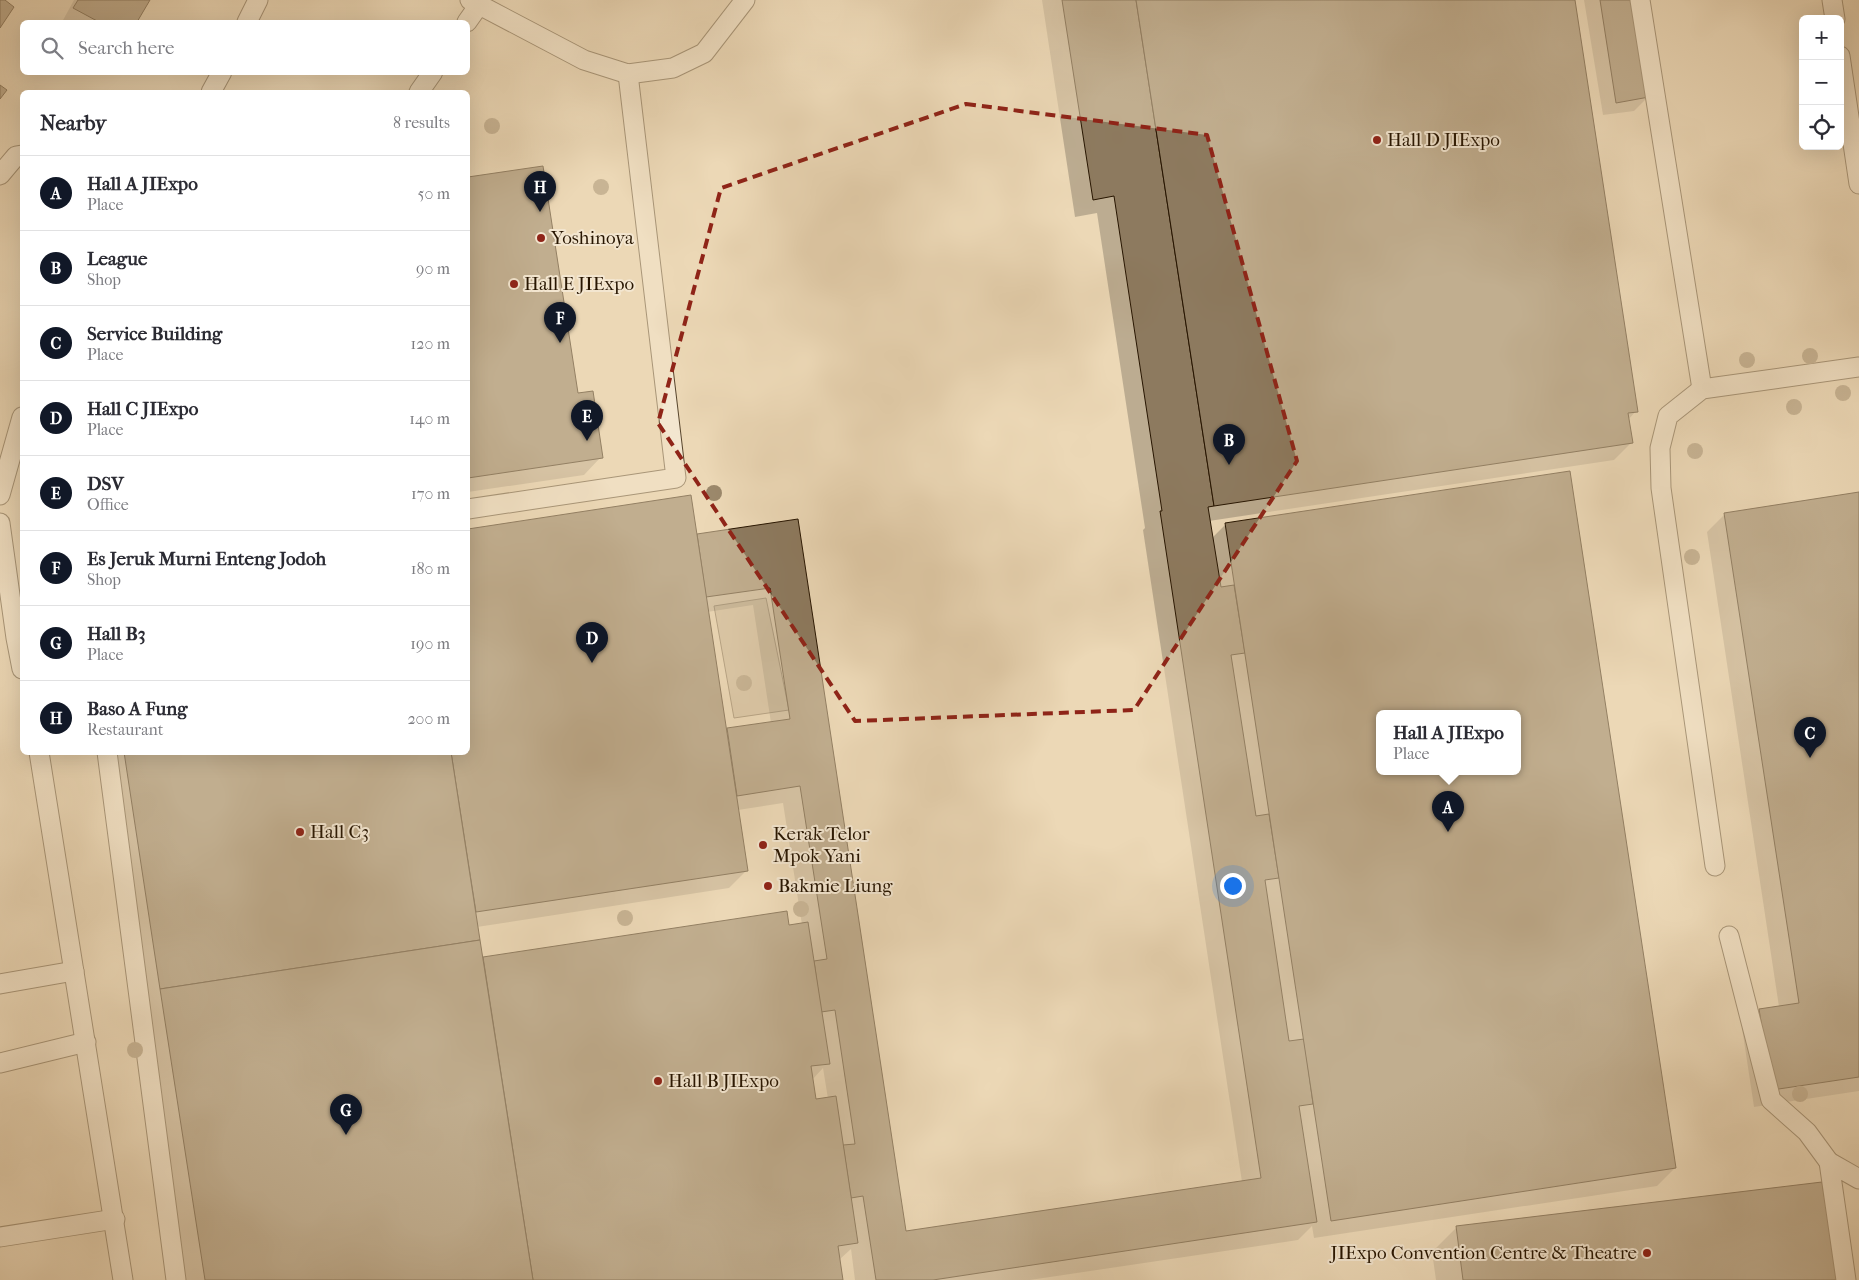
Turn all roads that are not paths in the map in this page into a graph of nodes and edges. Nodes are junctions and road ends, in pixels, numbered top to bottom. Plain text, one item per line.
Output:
1 (258, 0) edge
2 (745, 0) edge
3 (1640, 0) edge
4 (475, 2) edge
5 (248, 20) edge
6 (467, 20) edge
7 (1841, 60) edge
8 (628, 74) junction
9 (220, 75) edge
10 (431, 75) edge
11 (212, 90) edge
12 (420, 90) edge
13 (20, 155) edge
14 (0, 175) edge
15 (1859, 184) edge
16 (1859, 368) edge
17 (1702, 389) junction
18 (20, 424) edge
19 (0, 495) edge
20 (470, 509) edge
21 (0, 522) edge
22 (20, 659) edge
23 (39, 755) edge
24 (107, 755) edge
25 (1715, 866) dead end
26 (1729, 936) dead end
27 (74, 971) junction
28 (0, 984) edge
29 (86, 1042) junction
30 (0, 1064) edge
31 (1829, 1162) junction
32 (1859, 1179) edge
33 (115, 1219) junction
34 (0, 1237) edge
35 (124, 1280) edge
36 (176, 1280) edge
37 (1846, 1280) edge

1 - 5 lane
2 - 8 lane
3 - 17 lane
4 - 6 lane
4 - 8 lane
7 - 15 lane
8 - 20 lane
9 - 11 lane
10 - 12 lane
13 - 14 lane
16 - 17 lane
17 - 25 lane
18 - 19 lane
21 - 22 lane
23 - 27 lane
24 - 36 lane
26 - 31 lane
27 - 28 lane
27 - 29 lane
29 - 30 lane
29 - 33 lane
31 - 32 lane
31 - 37 lane
33 - 34 lane
33 - 35 lane

